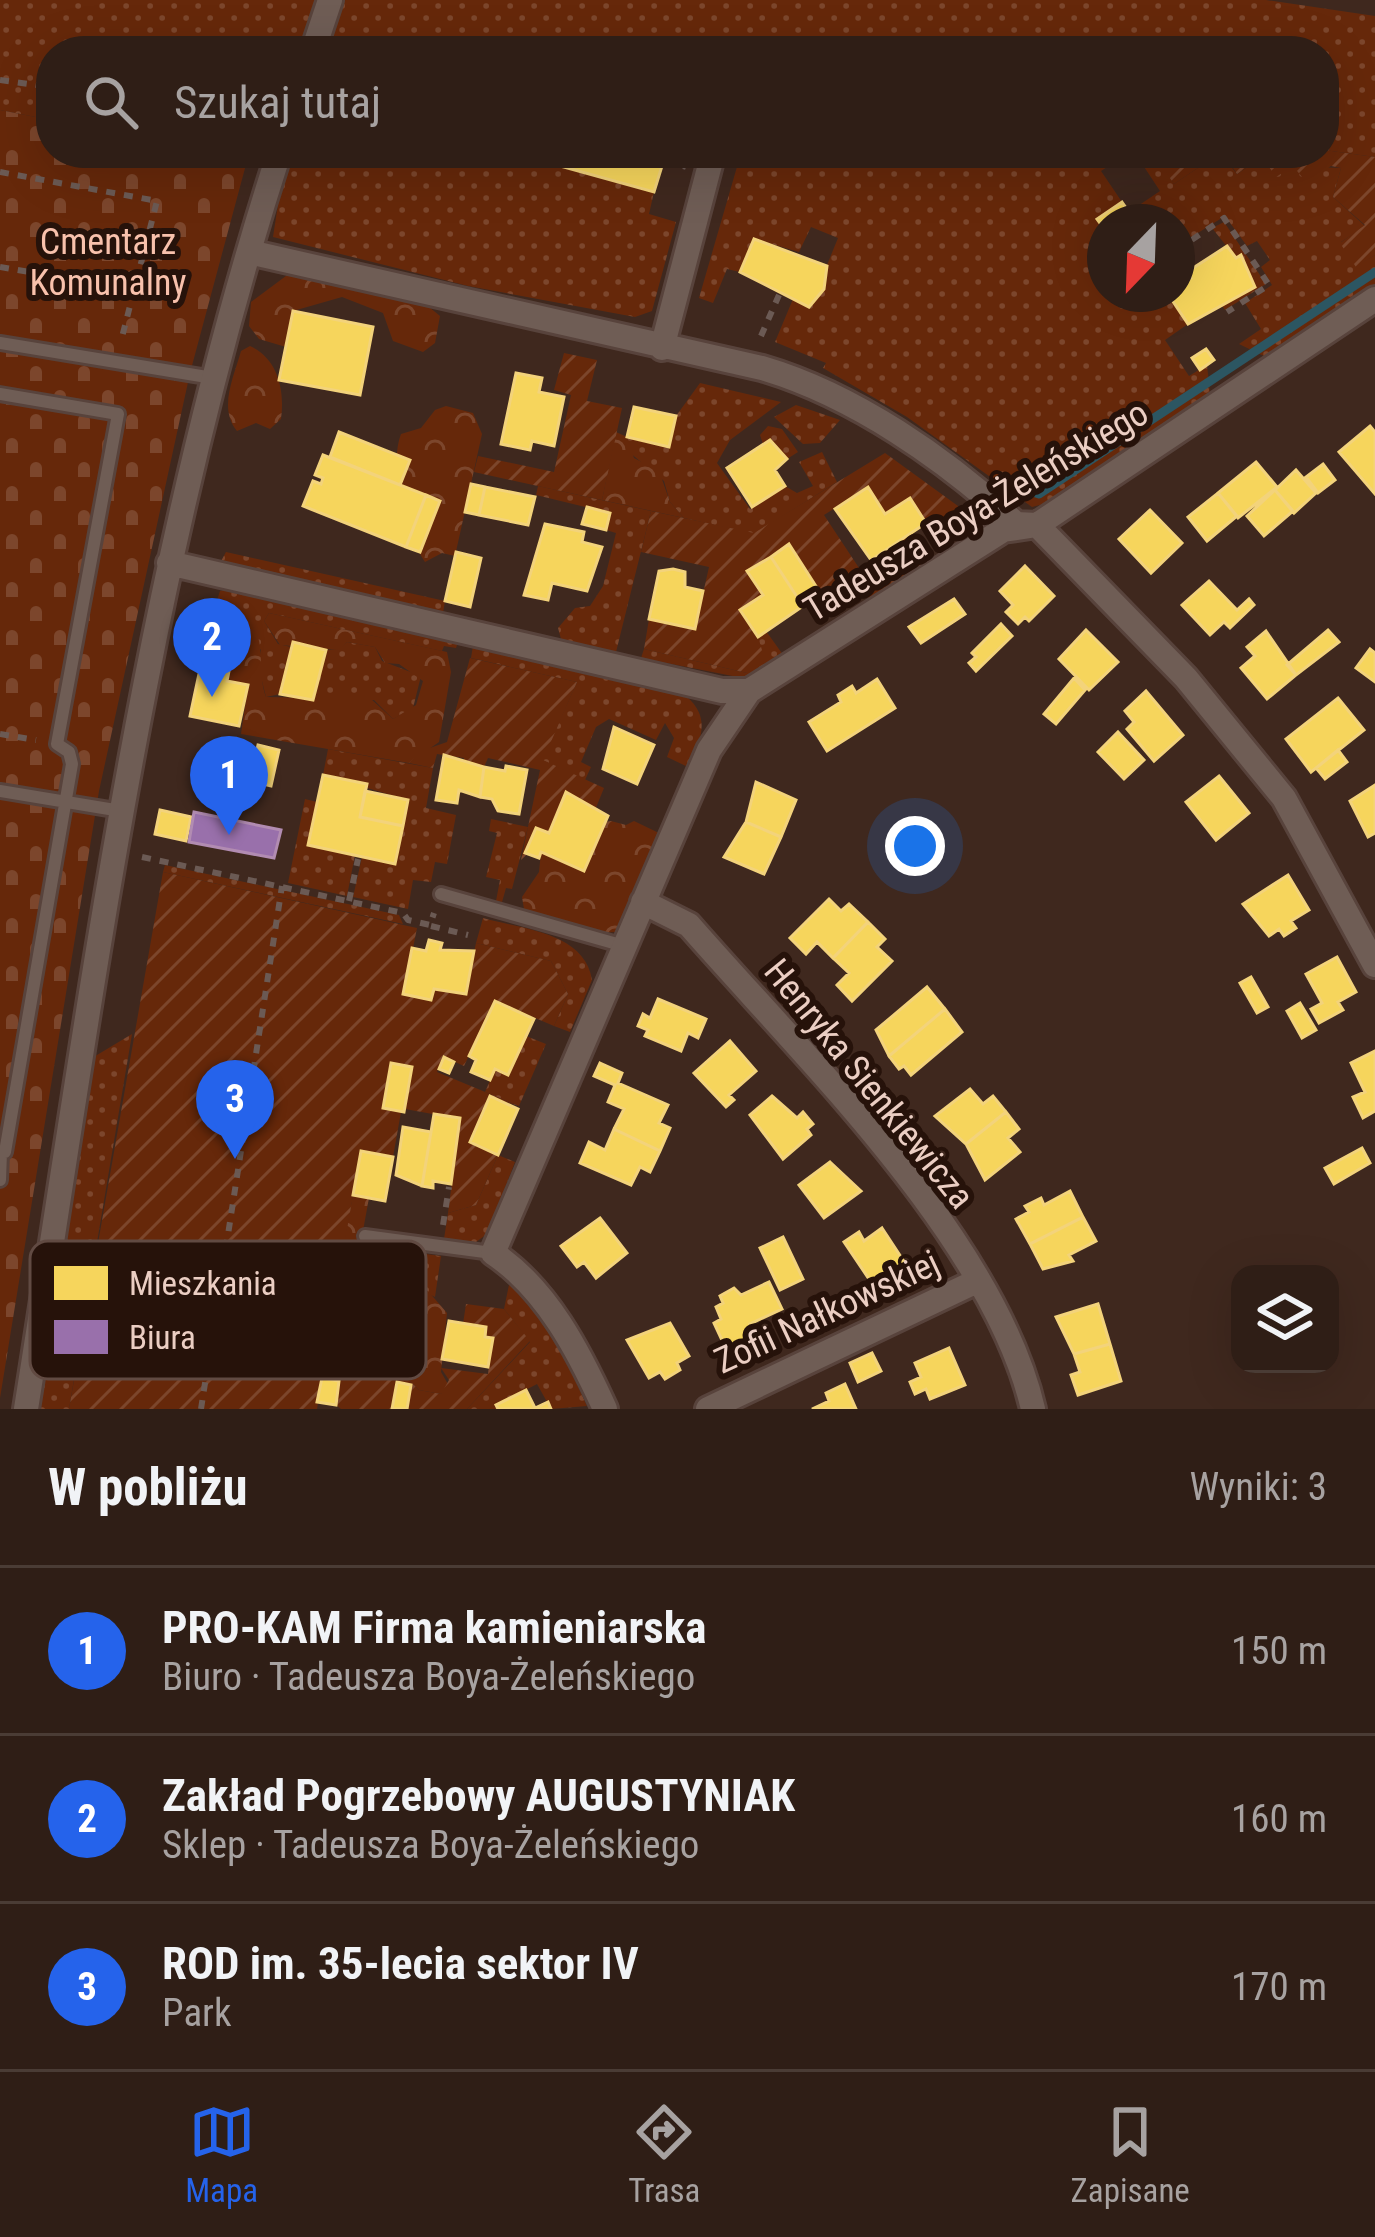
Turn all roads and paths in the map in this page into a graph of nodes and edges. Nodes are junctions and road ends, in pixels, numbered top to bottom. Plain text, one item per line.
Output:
1 (330, 0) edge
2 (319, 36) edge
3 (0, 80) edge
4 (36, 85) edge
5 (274, 168) edge
6 (709, 168) edge
7 (0, 172) edge
8 (1195, 238) edge
9 (249, 252) junction
10 (0, 267) edge
11 (134, 290) junction
12 (779, 295) dead end
13 (1228, 312) dead end
14 (1371, 312) edge
15 (761, 336) dead end
16 (0, 343) edge
17 (662, 348) junction
18 (116, 362) junction
19 (213, 378) junction
20 (0, 394) edge
21 (1026, 525) junction
22 (169, 562) junction
23 (749, 691) junction
24 (0, 734) edge
25 (57, 744) junction
26 (0, 791) edge
27 (65, 800) junction
28 (121, 811) junction
29 (115, 851) junction
30 (358, 859) dead end
31 (282, 886) junction
32 (441, 894) joint
33 (349, 901) junction
34 (643, 902) junction
35 (430, 926) junction
36 (468, 935) dead end
37 (624, 946) junction
38 (1375, 965) edge
39 (2, 1152) edge
40 (0, 1180) edge
41 (449, 1187) dead end
42 (365, 1236) dead end
43 (53, 1241) edge
44 (227, 1241) edge
45 (399, 1241) edge
46 (426, 1245) edge
47 (440, 1247) junction
48 (494, 1253) junction
49 (977, 1281) junction
50 (31, 1379) edge
51 (206, 1379) edge
52 (26, 1409) edge
53 (201, 1409) edge
54 (605, 1409) edge
55 (708, 1409) edge
56 (1033, 1409) edge

1 - 2 street
3 - 4 path
5 - 9 street
6 - 17 street
7 - 11 path
8 - 13 path
9 - 17 street
9 - 19 street
10 - 11 path
11 - 18 path
12 - 15 path
14 - 21 street, Tadeusza Boya-Żeleńskiego
16 - 18 lane
17 - 21 street
18 - 19 lane
19 - 22 street
20 - 25 lane
21 - 23 street, Tadeusza Boya-Żeleńskiego
21 - 38 street
22 - 23 street
22 - 28 street
23 - 34 street
24 - 25 path
25 - 27 lane
26 - 27 lane
27 - 28 lane
27 - 39 lane
28 - 29 street
29 - 31 path
29 - 43 street
30 - 33 path
31 - 33 path
31 - 44 path
32 - 35 path
32 - 37 lane
33 - 35 path
34 - 37 street
34 - 49 street, Henryka Sienkiewicza
35 - 36 path
37 - 48 street
39 - 40 lane
41 - 47 path
42 - 45 lane
46 - 47 lane
47 - 48 lane
48 - 54 street
49 - 55 street, Zofii Nałkowskiej
49 - 56 street, Henryka Sienkiewicza
50 - 52 street
51 - 53 path

